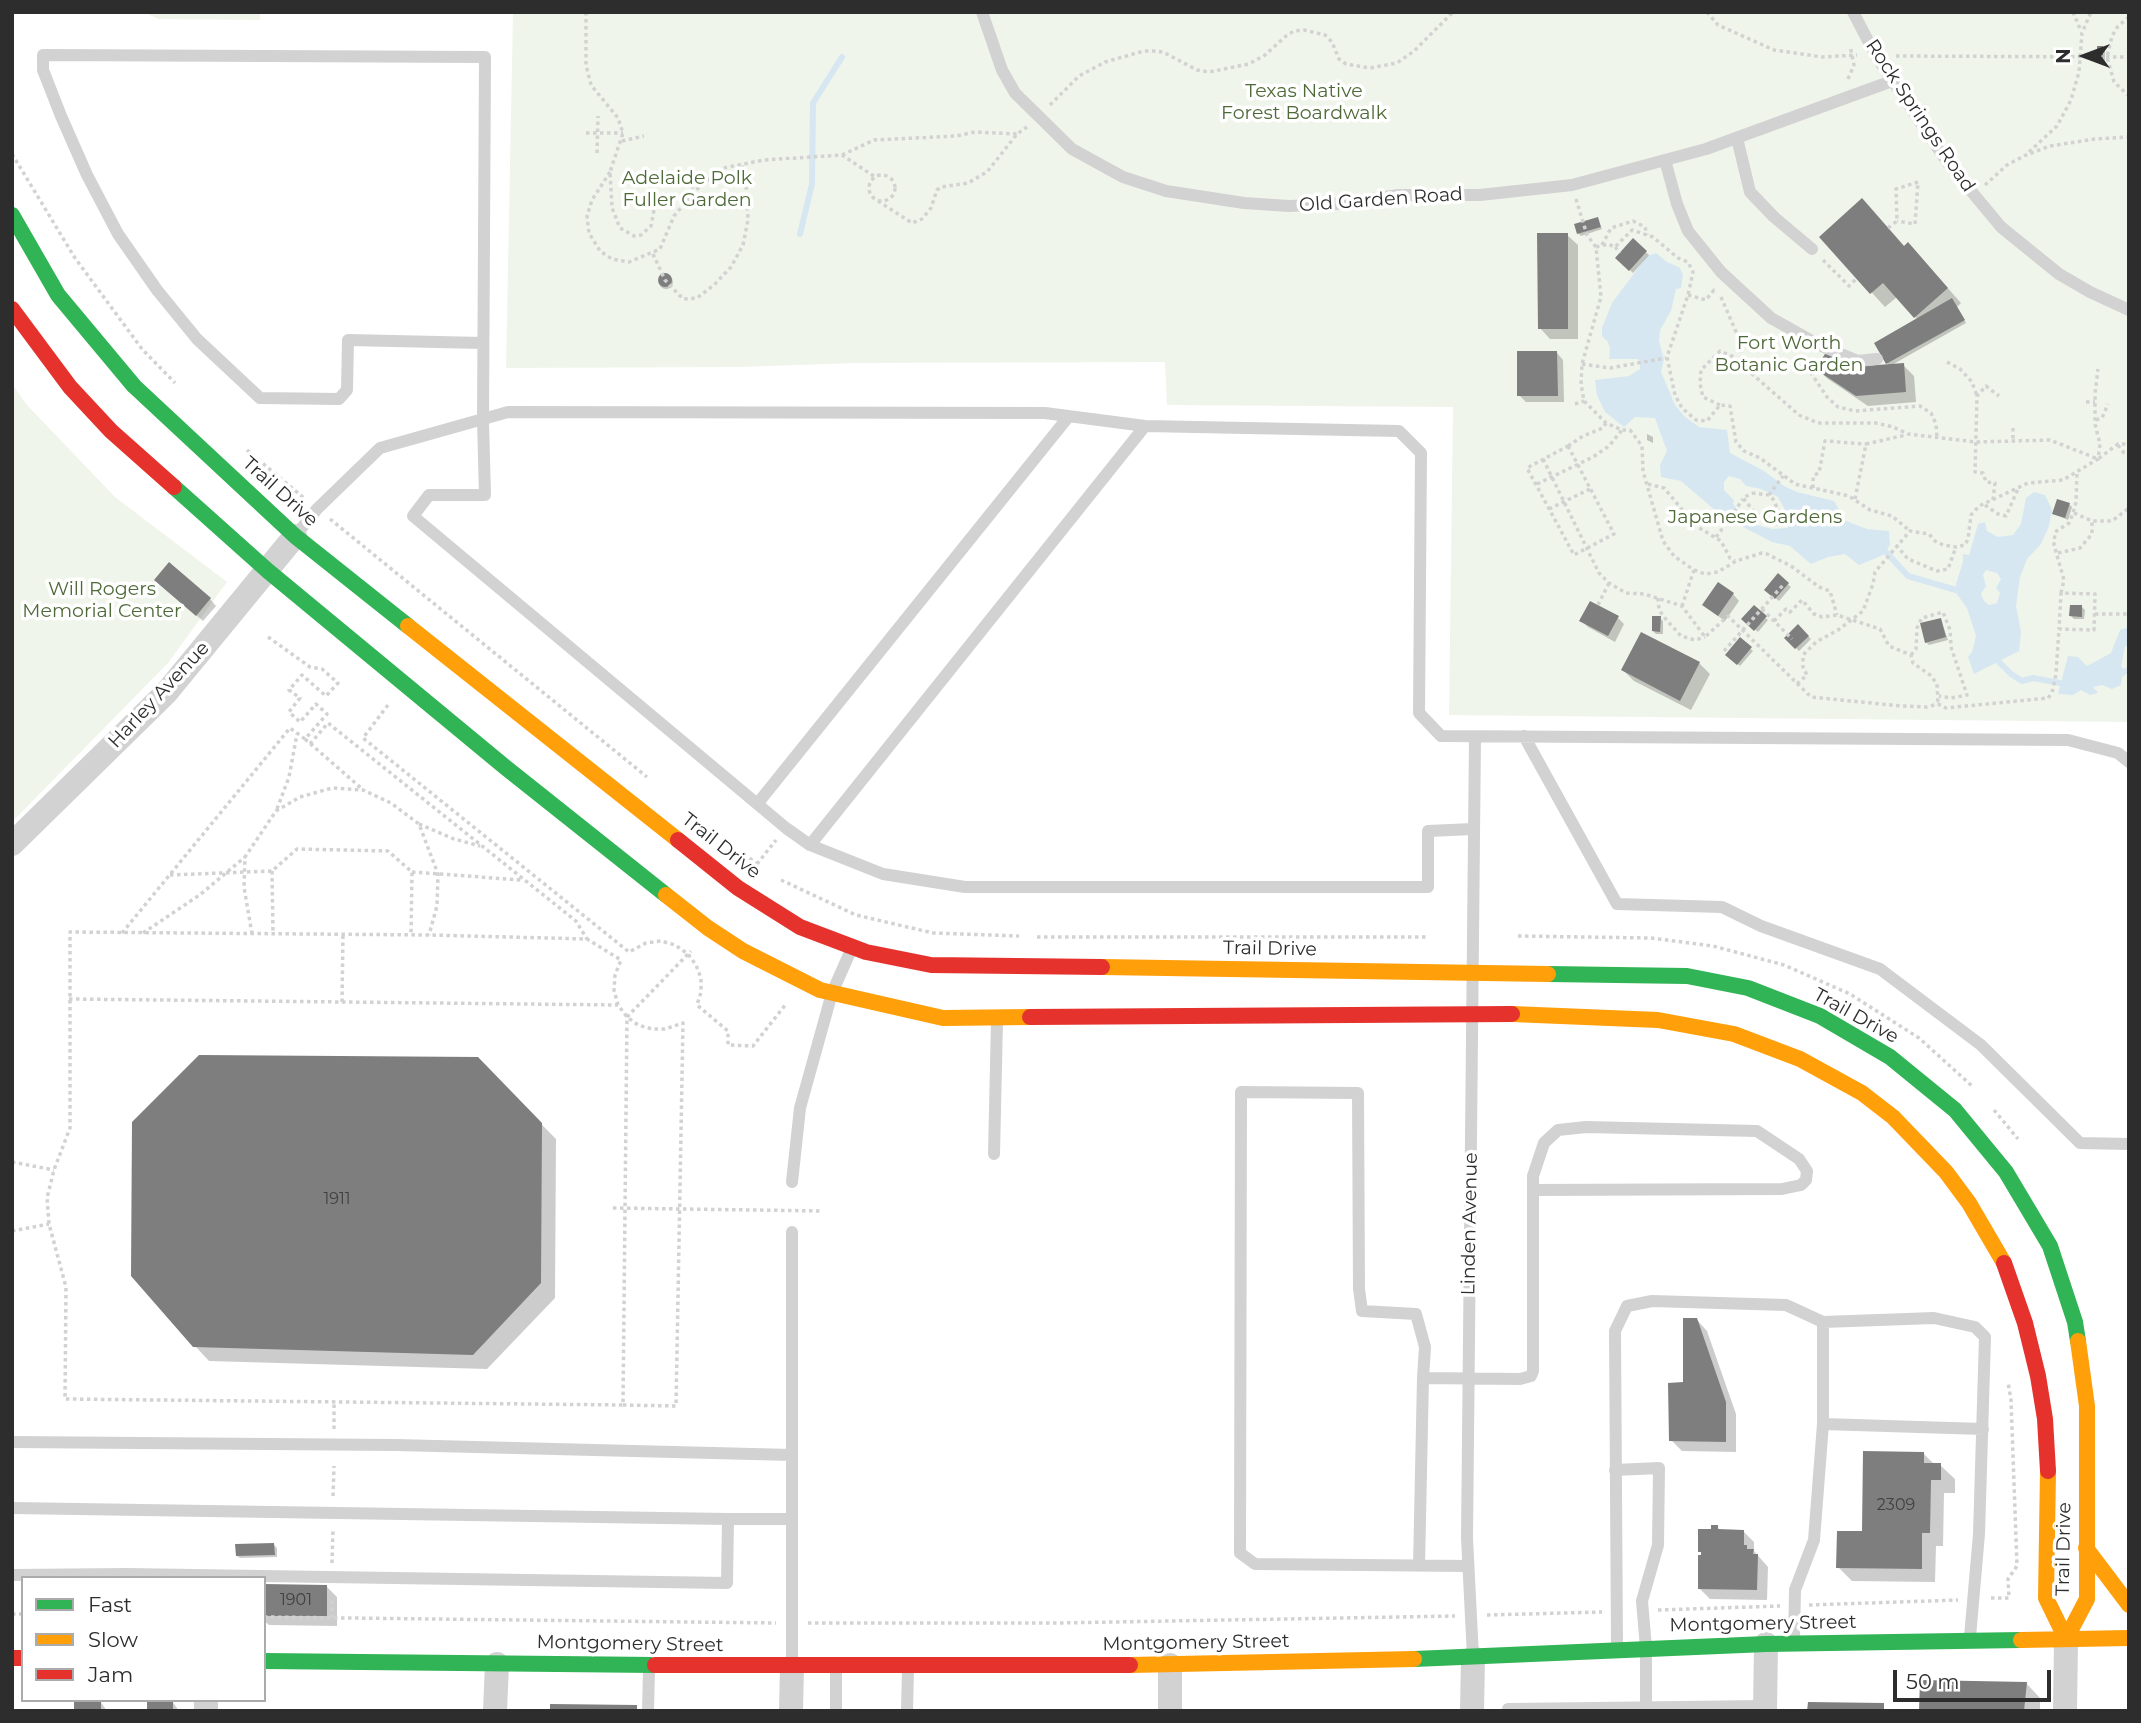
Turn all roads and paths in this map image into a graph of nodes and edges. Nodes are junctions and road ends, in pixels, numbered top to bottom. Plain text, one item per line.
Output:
1 (982, 12) edge
2 (1453, 12) edge
3 (1853, 12) edge
4 (2073, 12) edge
5 (2091, 12) edge
6 (586, 14) edge
7 (2129, 17) edge
8 (2082, 33) junction
9 (1845, 36) dead end
10 (2129, 49) edge
11 (2080, 57) junction
12 (2107, 57) junction
13 (2128, 57) edge
14 (2129, 65) edge
15 (1892, 81) junction
16 (1846, 82) dead end
17 (2129, 96) edge
18 (598, 116) dead end
19 (1038, 118) junction
20 (586, 134) dead end
21 (597, 134) junction
22 (623, 134) junction
23 (1017, 134) junction
24 (644, 136) dead end
25 (2129, 137) edge
26 (1737, 138) junction
27 (622, 141) junction
28 (597, 153) dead end
29 (12, 154) edge
30 (842, 155) junction
31 (2025, 155) junction
32 (1665, 160) junction
33 (742, 163) junction
34 (611, 172) junction
35 (875, 177) junction
36 (1572, 185) junction
37 (696, 190) junction
38 (1973, 196) junction
39 (878, 201) junction
40 (12, 215) edge
41 (1897, 221) junction
42 (1888, 228) dead end
43 (1648, 236) junction
44 (1602, 245) junction
45 (1596, 247) junction
46 (1615, 247) junction
47 (1812, 248) joint
48 (1620, 253) dead end
49 (653, 254) junction
50 (1856, 279) dead end
51 (1688, 295) junction
52 (12, 309) edge
53 (2129, 310) edge
54 (483, 343) junction
55 (1819, 345) junction
56 (1667, 357) junction
57 (1877, 359) dead end
58 (1947, 362) dead end
59 (1582, 365) junction
60 (1743, 366) junction
61 (2098, 369) dead end
62 (179, 388) dead end
63 (1977, 396) junction
64 (1999, 396) dead end
65 (1584, 401) junction
66 (2086, 402) dead end
67 (2095, 402) junction
68 (1575, 404) dead end
69 (2108, 404) dead end
70 (1720, 405) junction
71 (1069, 416) junction
72 (483, 421) junction
73 (2095, 421) junction
74 (1606, 424) junction
75 (1144, 426) junction
76 (2013, 428) dead end
77 (1622, 430) junction
78 (1908, 434) junction
79 (1937, 438) junction
80 (2013, 441) junction
81 (237, 442) dead end
82 (1976, 442) junction
83 (1866, 443) junction
84 (2118, 444) junction
85 (2129, 444) edge
86 (1568, 446) junction
87 (2129, 455) edge
88 (1543, 459) junction
89 (2098, 459) junction
90 (1577, 464) junction
91 (2077, 472) junction
92 (1783, 476) junction
93 (1552, 477) junction
94 (1536, 484) junction
95 (1648, 484) junction
96 (1590, 489) junction
97 (1813, 489) junction
98 (2018, 489) junction
99 (1769, 495) junction
100 (1744, 498) junction
101 (1855, 499) junction
102 (1993, 500) junction
103 (1564, 502) junction
104 (1984, 504) junction
105 (2129, 508) edge
106 (317, 509) junction
107 (1549, 509) junction
108 (2073, 513) junction
109 (2092, 521) junction
110 (1910, 531) junction
111 (295, 536) junction
112 (1716, 537) junction
113 (1896, 545) junction
114 (1956, 547) junction
115 (1587, 548) junction
116 (2057, 554) junction
117 (1736, 561) junction
118 (1694, 570) junction
119 (268, 571) junction
120 (1609, 583) junction
121 (1784, 584) dead end
122 (2061, 593) junction
123 (1658, 597) junction
124 (1598, 605) dead end
125 (1682, 606) junction
126 (1762, 609) junction
127 (2095, 614) junction
128 (2129, 614) edge
129 (1837, 615) junction
130 (1853, 619) junction
131 (1774, 621) junction
132 (2059, 629) junction
133 (1742, 631) junction
134 (268, 637) dead end
135 (1705, 637) junction
136 (1792, 639) dead end
137 (1724, 651) dead end
138 (1911, 655) junction
139 (1797, 684) junction
140 (1939, 696) junction
141 (389, 704) dead end
142 (1938, 704) junction
143 (297, 733) junction
144 (1524, 736) junction
145 (1475, 737) junction
146 (305, 739) junction
147 (310, 744) junction
148 (2129, 762) edge
149 (656, 785) dead end
150 (363, 790) junction
151 (758, 803) junction
152 (276, 811) junction
153 (419, 824) junction
154 (786, 828) junction
155 (1473, 829) junction
156 (12, 844) edge
157 (810, 845) junction
158 (482, 846) junction
159 (736, 848) dead end
160 (245, 857) junction
161 (757, 864) junction
162 (752, 870) dead end
163 (765, 870) dead end
164 (226, 871) junction
165 (244, 871) junction
166 (272, 871) junction
167 (412, 872) junction
168 (170, 874) junction
169 (438, 874) junction
170 (773, 876) dead end
171 (524, 880) junction
172 (122, 933) junction
173 (143, 933) junction
174 (252, 933) junction
175 (273, 934) junction
176 (343, 934) junction
177 (411, 935) junction
178 (429, 935) junction
179 (1023, 936) dead end
180 (1036, 936) dead end
181 (1427, 937) dead end
182 (587, 939) junction
183 (852, 947) junction
184 (688, 954) junction
185 (1473, 973) junction
186 (832, 993) junction
187 (69, 999) junction
188 (788, 1001) dead end
189 (342, 1002) junction
190 (618, 1005) junction
191 (997, 1011) junction
192 (1472, 1014) junction
193 (627, 1017) junction
194 (2129, 1144) edge
195 (995, 1154) dead end
196 (12, 1161) edge
197 (54, 1170) junction
198 (792, 1182) dead end
199 (1533, 1190) junction
200 (613, 1208) dead end
201 (625, 1209) junction
202 (680, 1210) junction
203 (823, 1211) dead end
204 (49, 1224) junction
205 (12, 1231) edge
206 (792, 1232) dead end
207 (1823, 1322) junction
208 (2008, 1376) dead end
209 (1423, 1378) junction
210 (1469, 1378) junction
211 (334, 1402) junction
212 (623, 1405) junction
213 (1823, 1424) junction
214 (334, 1429) dead end
215 (1983, 1429) junction
216 (12, 1442) edge
217 (792, 1455) junction
218 (334, 1466) dead end
219 (1615, 1470) junction
220 (333, 1498) dead end
221 (12, 1508) edge
222 (728, 1519) junction
223 (792, 1519) junction
224 (333, 1524) dead end
225 (2086, 1548) junction
226 (332, 1565) dead end
227 (1419, 1566) junction
228 (1468, 1566) junction
229 (12, 1575) edge
230 (260, 1576) edge
231 (266, 1576) edge
232 (1973, 1599) junction
233 (332, 1600) dead end
234 (1794, 1605) junction
235 (2129, 1605) edge
236 (1643, 1611) junction
237 (1616, 1612) junction
238 (1471, 1615) junction
239 (266, 1618) edge
240 (332, 1619) junction
241 (792, 1623) junction
242 (2129, 1638) edge
243 (2066, 1639) junction
244 (1970, 1641) junction
245 (1766, 1644) junction
246 (1794, 1644) junction
247 (1646, 1648) junction
248 (1617, 1649) junction
249 (1473, 1658) junction
250 (266, 1661) edge
251 (497, 1664) junction
252 (649, 1665) junction
253 (1170, 1665) junction
254 (908, 1666) junction
255 (792, 1667) junction
256 (836, 1667) junction
257 (1646, 1708) edge
258 (1765, 1708) edge
259 (1508, 1709) dead end
260 (495, 1711) edge
261 (648, 1711) edge
262 (791, 1711) edge
263 (836, 1711) edge
264 (907, 1711) edge
265 (1170, 1711) edge
266 (1472, 1711) edge
267 (2065, 1711) edge

1 - 19 lane, Old Garden Road
2 - 19 path
3 - 15 lane, Rock Springs Road
4 - 8 path
5 - 8 path
6 - 22 path
7 - 12 path
8 - 11 path
9 - 16 path
10 - 13 path
11 - 12 path
11 - 31 path
12 - 13 path
12 - 17 path
13 - 14 path
15 - 26 lane, Old Garden Road
15 - 38 lane, Rock Springs Road
18 - 21 path
19 - 23 path
19 - 36 lane, Old Garden Road
20 - 21 path
21 - 22 path
21 - 28 path
22 - 27 path
23 - 30 path
23 - 39 path
24 - 27 path
25 - 31 path
26 - 32 lane, Old Garden Road
26 - 47 lane
27 - 34 path
29 - 62 path
30 - 33 path
30 - 35 path
31 - 38 path
32 - 36 lane, Old Garden Road
32 - 55 lane
33 - 37 path
33 - 49 path
34 - 37 path
34 - 49 path
35 - 39 path
35 - 39 path
36 - 45 path
37 - 49 path
38 - 53 lane, Rock Springs Road
40 - 111 street, Trail Drive
41 - 41 path
41 - 42 path
43 - 44 path
43 - 46 path
43 - 51 path
44 - 45 path
44 - 46 path
45 - 59 path
46 - 48 path
47 - 50 path
51 - 56 path
51 - 60 path
52 - 119 street, Trail Drive
54 - 54 lane
54 - 72 lane
55 - 57 lane
55 - 79 path
56 - 59 path
56 - 70 path
58 - 63 path
59 - 65 path
60 - 70 path
60 - 78 path
61 - 67 path
63 - 64 path
63 - 82 path
65 - 68 path
65 - 74 path
66 - 67 path
67 - 73 path
69 - 73 path
70 - 92 path
71 - 72 lane
71 - 75 lane
71 - 151 lane
72 - 106 lane
72 - 151 lane
73 - 89 path
74 - 77 path
74 - 86 path
75 - 145 lane
75 - 157 lane
76 - 80 path
77 - 90 path
77 - 95 path
78 - 79 path
78 - 83 path
79 - 82 path
80 - 82 path
80 - 89 path
81 - 106 path
82 - 102 path
83 - 97 path
83 - 101 path
84 - 85 path
84 - 87 path
84 - 89 path
86 - 88 path
86 - 90 path
88 - 93 path
88 - 94 path
89 - 91 path
90 - 93 path
90 - 96 path
91 - 98 path
91 - 108 path
92 - 97 path
92 - 99 path
93 - 94 path
93 - 103 path
94 - 107 path
95 - 112 path
95 - 118 path
96 - 103 path
96 - 115 path
97 - 101 path
98 - 102 path
98 - 104 path
99 - 100 path
99 - 100 path
100 - 112 path
101 - 110 path
102 - 104 path
103 - 107 path
103 - 115 path
104 - 114 path
105 - 109 path
106 - 111 lane
106 - 149 path
107 - 115 path
108 - 109 path
108 - 116 path
109 - 116 path
110 - 113 path
110 - 114 path
111 - 119 street, Harley Avenue
111 - 183 street, Trail Drive
112 - 117 path
113 - 114 path
113 - 130 path
115 - 120 path
116 - 122 path
117 - 118 path
117 - 129 path
118 - 125 path
119 - 156 street, Harley Avenue
119 - 186 street, Trail Drive
120 - 123 path
120 - 124 path
121 - 126 path
122 - 127 path
122 - 132 path
123 - 125 path
123 - 135 path
125 - 135 path
126 - 131 path
126 - 133 path
127 - 128 path
127 - 132 path
129 - 130 path
129 - 131 path
130 - 138 path
130 - 139 path
131 - 136 path
132 - 142 path
133 - 135 path
133 - 137 path
133 - 139 path
134 - 146 path
138 - 140 path
138 - 140 path
139 - 142 path
140 - 142 path
141 - 184 path
143 - 146 path
143 - 152 path
143 - 168 path
144 - 145 lane
144 - 148 lane
144 - 194 lane
145 - 155 lane, Linden Avenue
146 - 147 path
147 - 150 path
147 - 158 path
150 - 152 path
150 - 153 path
151 - 154 lane
152 - 160 path
153 - 158 path
153 - 169 path
154 - 157 lane
154 - 161 path
155 - 157 lane
155 - 185 lane, Linden Avenue
158 - 171 path
159 - 161 path
160 - 164 path
160 - 165 path
161 - 162 path
161 - 163 path
164 - 165 path
164 - 168 path
164 - 173 path
165 - 166 path
165 - 174 path
166 - 167 path
166 - 175 path
167 - 169 path
167 - 177 path
168 - 172 path
169 - 171 path
169 - 178 path
170 - 179 path
171 - 182 path
172 - 173 path
172 - 187 path
173 - 174 path
174 - 175 path
175 - 176 path
176 - 177 path
176 - 189 path
177 - 178 path
178 - 182 path
180 - 181 path
182 - 190 path
183 - 185 street, Trail Drive
183 - 186 lane
184 - 188 path
184 - 193 path
185 - 192 lane, Linden Avenue
185 - 225 street, Trail Drive
186 - 191 street, Trail Drive
186 - 198 lane
187 - 189 path
187 - 197 path
189 - 190 path
190 - 193 path
191 - 192 street, Trail Drive
191 - 195 lane
192 - 210 lane, Linden Avenue
192 - 243 street, Trail Drive
193 - 201 path
193 - 202 path
196 - 197 path
197 - 204 path
199 - 199 lane
199 - 210 lane
200 - 201 path
201 - 202 path
201 - 212 path
202 - 203 path
202 - 212 path
204 - 205 path
204 - 211 path
206 - 217 lane
207 - 213 lane
207 - 215 lane
207 - 219 lane
208 - 232 path
209 - 210 lane
209 - 227 lane
209 - 227 lane
210 - 228 lane, Linden Avenue
211 - 212 path
211 - 214 path
213 - 215 lane
213 - 234 lane
215 - 232 lane
216 - 217 lane
217 - 223 lane
218 - 220 path
219 - 236 lane
219 - 237 lane
221 - 222 lane
222 - 223 lane
222 - 231 lane
223 - 241 lane
224 - 226 path
225 - 235 street
225 - 243 street, Trail Drive
227 - 228 lane
228 - 238 lane, Linden Avenue
229 - 230 lane
232 - 234 path
232 - 244 lane
233 - 240 path
234 - 236 path
234 - 246 lane
236 - 247 lane
237 - 238 path
237 - 248 lane
238 - 241 path
238 - 249 lane, Linden Avenue
239 - 240 path
240 - 241 path
241 - 255 lane
242 - 243 street, Montgomery Street
243 - 244 street, Montgomery Street
243 - 267 street
244 - 246 street, Montgomery Street
245 - 246 street, Montgomery Street
245 - 247 street, Montgomery Street
245 - 258 street
247 - 248 street, Montgomery Street
247 - 257 lane
248 - 249 street, Montgomery Street
249 - 253 street, Montgomery Street
249 - 266 street, Linden Avenue
250 - 251 street, Montgomery Street
251 - 252 street, Montgomery Street
251 - 260 street
252 - 255 street, Montgomery Street
252 - 261 lane
253 - 254 street, Montgomery Street
253 - 265 street
254 - 256 street, Montgomery Street
254 - 264 lane
255 - 256 street, Montgomery Street
255 - 262 street
256 - 263 lane
257 - 258 lane
257 - 259 lane

